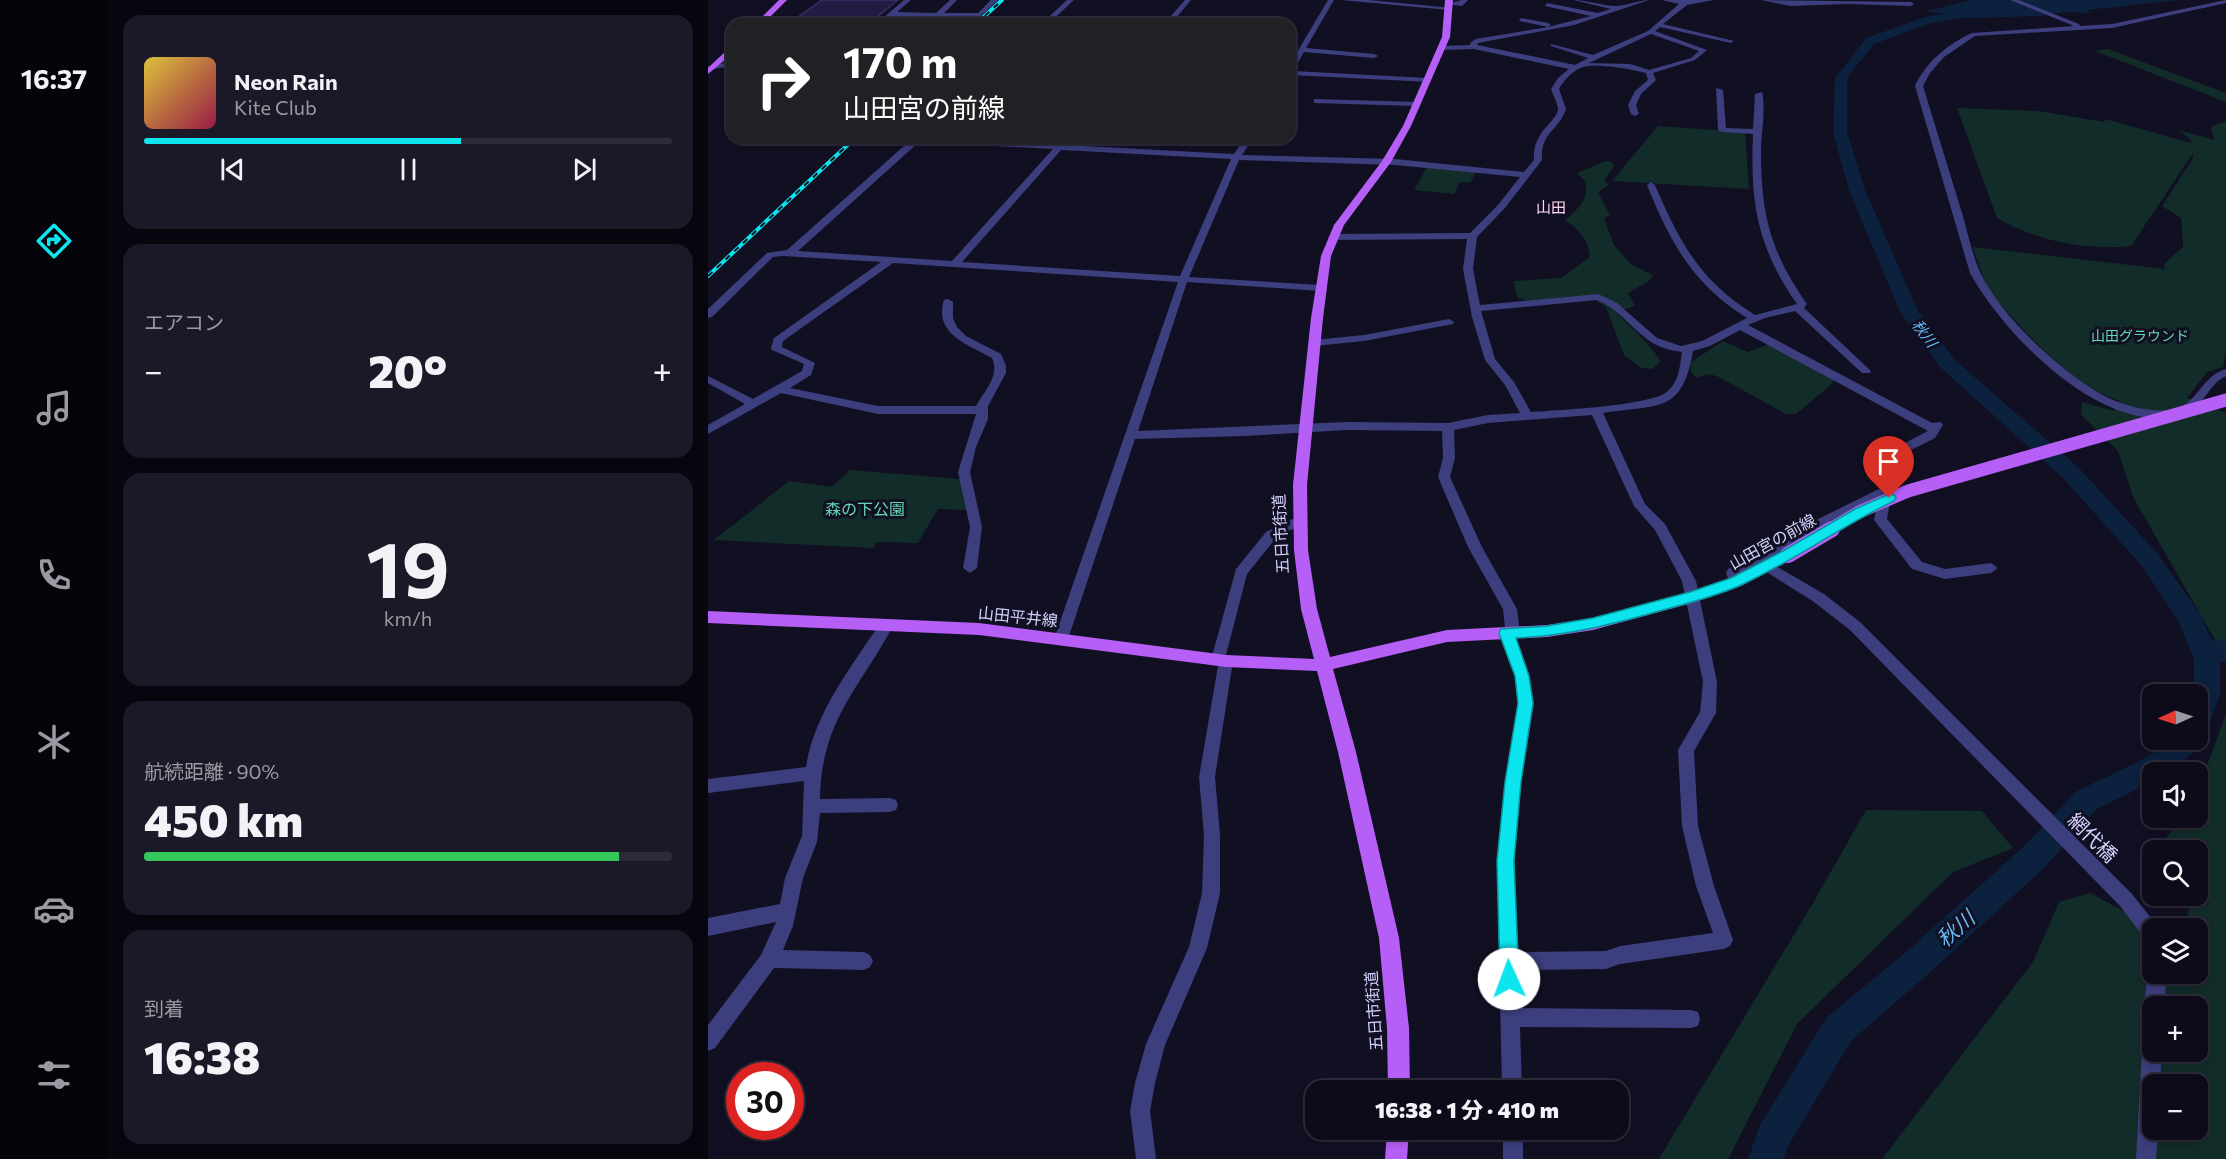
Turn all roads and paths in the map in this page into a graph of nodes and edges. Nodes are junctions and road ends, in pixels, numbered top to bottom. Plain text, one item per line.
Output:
1 (783, 0) edge
2 (908, 0) edge
3 (954, 0) edge
4 (995, 0) edge
5 (1071, 0) edge
6 (1188, 0) edge
7 (1331, 0) edge
8 (1344, 0) edge
9 (1465, 0) edge
10 (1576, 0) edge
11 (1646, 0) edge
12 (1665, 0) edge
13 (1710, 0) edge
14 (1764, 0) edge
15 (2013, 0) edge
16 (1848, 1) edge
17 (2226, 1) edge
18 (1386, 2) edge
19 (1685, 3) junction
20 (1449, 4) edge
21 (1911, 4) dead end
22 (1547, 5) dead end
23 (1616, 8) junction
24 (891, 14) junction
25 (937, 15) junction
26 (978, 15) junction
27 (1599, 16) junction
28 (765, 18) edge
29 (886, 18) edge
30 (975, 18) edge
31 (1051, 18) edge
32 (1172, 18) edge
33 (1521, 20) dead end
34 (1659, 25) junction
35 (1556, 27) junction
36 (2080, 27) junction
37 (1650, 32) junction
38 (1731, 41) dead end
39 (1553, 45) dead end
40 (1473, 47) junction
41 (1441, 48) junction
42 (1612, 49) junction
43 (1302, 50) junction
44 (726, 55) edge
45 (1374, 56) dead end
46 (1594, 58) junction
47 (1296, 61) edge
48 (726, 65) edge
49 (1579, 66) junction
50 (1630, 66) junction
51 (710, 69) edge
52 (1296, 72) edge
53 (1649, 72) junction
54 (1427, 80) junction
55 (1719, 90) dead end
56 (1759, 94) dead end
57 (1317, 101) dead end
58 (1417, 104) junction
59 (1635, 114) dead end
60 (1758, 132) junction
61 (911, 144) edge
62 (1006, 144) edge
63 (1061, 144) edge
64 (1245, 144) edge
65 (1059, 147) junction
66 (1237, 157) junction
67 (1386, 162) junction
68 (1526, 175) junction
69 (1651, 185) dead end
70 (1472, 236) junction
71 (1333, 237) junction
72 (790, 253) junction
73 (891, 260) junction
74 (955, 264) junction
75 (1185, 278) junction
76 (1320, 288) junction
77 (948, 302) dead end
78 (1797, 307) junction
79 (1475, 308) junction
80 (708, 315) edge
81 (1755, 319) junction
82 (1449, 322) dead end
83 (1741, 326) junction
84 (1314, 343) junction
85 (1688, 350) junction
86 (1866, 370) dead end
87 (2226, 372) edge
88 (708, 379) edge
89 (780, 389) junction
90 (2226, 400) edge
91 (754, 404) junction
92 (982, 410) junction
93 (1596, 411) junction
94 (1528, 417) junction
95 (1448, 427) junction
96 (1306, 429) junction
97 (708, 430) edge
98 (1132, 435) junction
99 (1886, 491) junction
100 (1301, 519) junction
101 (1767, 566) junction
102 (970, 568) dead end
103 (1991, 568) dead end
104 (1736, 582) junction
105 (1692, 597) junction
106 (708, 618) edge
107 (886, 626) junction
108 (1510, 633) junction
109 (1061, 639) junction
110 (1222, 661) junction
111 (1323, 665) junction
112 (812, 773) junction
113 (708, 786) edge
114 (890, 805) dead end
115 (812, 806) junction
116 (788, 911) junction
117 (2142, 921) edge
118 (708, 927) edge
119 (769, 959) junction
120 (864, 961) dead end
121 (1509, 961) junction
122 (1510, 1017) junction
123 (1691, 1019) dead end
124 (708, 1041) edge
125 (2151, 1062) edge
126 (1399, 1080) edge
127 (1512, 1080) edge
128 (1397, 1140) edge
129 (1513, 1140) edge
130 (1146, 1159) edge
131 (1396, 1159) edge
132 (1513, 1159) edge
133 (2146, 1159) edge

1 - 28 main road
2 - 24 street
3 - 25 street
4 - 26 street
5 - 31 street
6 - 32 street
7 - 43 street
8 - 18 street
9 - 20 street
10 - 23 street
11 - 23 street
12 - 19 street
13 - 19 street
14 - 16 street
15 - 36 street
16 - 21 street
17 - 36 street
18 - 20 street
19 - 34 street
20 - 41 main road, 五日市街道
22 - 27 street
23 - 27 street
24 - 25 street
24 - 29 street
25 - 26 street
26 - 30 street
27 - 35 street
33 - 35 street
34 - 37 street
34 - 38 street
35 - 40 street
36 - 87 street
37 - 42 street
37 - 53 street
39 - 46 street
40 - 41 street
40 - 49 street
41 - 54 main road, 五日市街道
42 - 46 street
42 - 50 street
43 - 45 street
43 - 47 street
44 - 51 main road
46 - 49 street
48 - 51 street
49 - 50 street
49 - 68 street
50 - 53 street
52 - 54 street
53 - 59 street
54 - 58 main road, 五日市街道
55 - 60 street
56 - 60 street
57 - 58 street
58 - 67 main road, 五日市街道
60 - 78 street
61 - 72 street
62 - 65 street
63 - 65 street
64 - 66 street
65 - 66 street
65 - 74 street
66 - 67 street
66 - 75 street
67 - 68 street
67 - 71 main road, 五日市街道
68 - 70 street
69 - 81 street
70 - 71 street
70 - 79 street
71 - 76 main road, 五日市街道
72 - 73 street
72 - 80 street
73 - 74 street
73 - 89 street
74 - 75 street
75 - 76 street
75 - 98 street
76 - 84 main road, 五日市街道
77 - 92 street
78 - 81 street
78 - 86 street
79 - 85 street
79 - 94 street
81 - 83 street
82 - 84 street
83 - 85 street
83 - 99 street
84 - 96 main road, 五日市街道
85 - 93 street
88 - 91 street
89 - 91 street
89 - 92 street
90 - 101 main road, 山田宮の前線, bridge
91 - 97 street
92 - 102 street
93 - 94 street
93 - 105 street
94 - 95 street
95 - 96 street
95 - 108 street
96 - 98 street
96 - 100 main road, 五日市街道
98 - 109 street
99 - 103 street
99 - 104 street
100 - 110 street
100 - 111 main road, 五日市街道
101 - 104 main road, 山田宮の前線
101 - 117 street, 網代橋
104 - 105 main road, 山田宮の前線
105 - 108 main road, 山田宮の前線
105 - 121 street
106 - 107 main road, 山田平井線
107 - 109 main road, 山田平井線
107 - 112 street
108 - 111 main road, 山田宮の前線
108 - 121 street
109 - 110 main road, 山田平井線
110 - 111 main road, 山田平井線
110 - 130 street
111 - 126 main road, 五日市街道
112 - 113 street
112 - 115 street
114 - 115 street
115 - 116 street
116 - 118 street
116 - 119 street
119 - 120 street
119 - 124 street
121 - 122 street
122 - 123 street
122 - 127 street
125 - 133 street
128 - 131 main road
129 - 132 street

